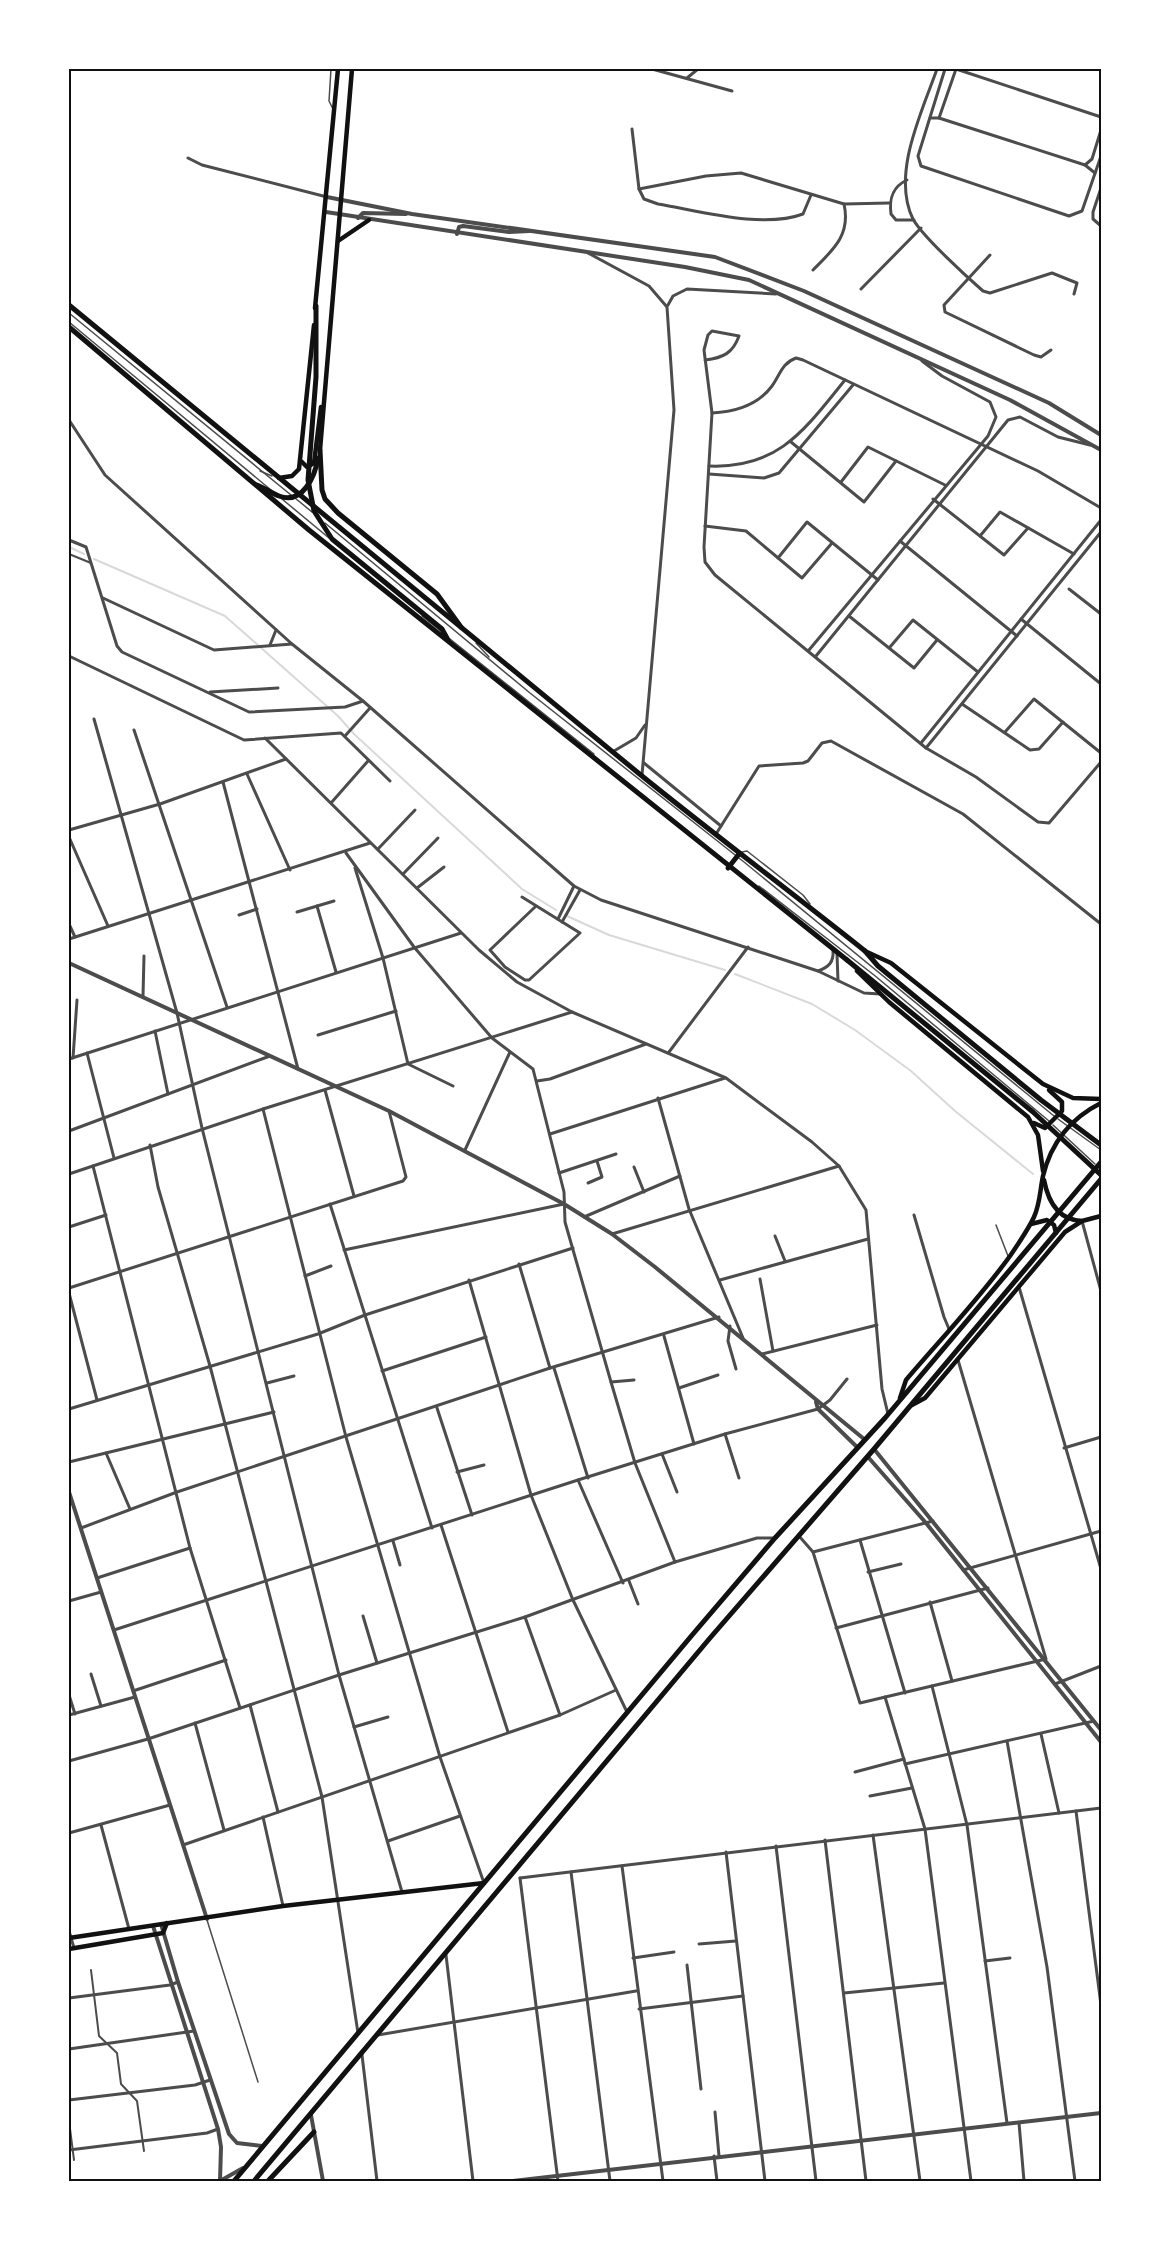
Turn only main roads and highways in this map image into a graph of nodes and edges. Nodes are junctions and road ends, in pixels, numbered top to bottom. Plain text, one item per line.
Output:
1 (338, 69) edge
2 (352, 69) edge
3 (369, 220) road end
4 (338, 241) junction
5 (69, 305) edge
6 (316, 306) junction
7 (69, 327) edge
8 (326, 388) junction
9 (320, 450) junction
10 (301, 459) junction
11 (276, 477) junction
12 (253, 483) junction
13 (294, 495) junction
14 (465, 633) junction
15 (447, 639) junction
16 (738, 855) junction
17 (729, 866) junction
18 (865, 951) junction
19 (847, 960) junction
20 (1043, 1084) junction
21 (1101, 1101) edge
22 (1028, 1117) junction
23 (1101, 1145) edge
24 (1101, 1162) edge
25 (1044, 1175) junction
26 (1101, 1177) edge
27 (1101, 1216) edge
28 (1082, 1221) junction
29 (1029, 1226) junction
30 (1053, 1245) junction
31 (899, 1401) junction
32 (907, 1407) junction
33 (484, 1883) junction
34 (164, 1924) junction
35 (70, 1938) edge
36 (72, 1948) edge
37 (314, 2132) road end
38 (261, 2174) junction
39 (234, 2181) edge
40 (255, 2181) edge
41 (260, 2181) edge
42 (268, 2181) edge

1 - 6 main road
2 - 4 main road
3 - 4 main road
4 - 8 main road
5 - 11 main road
6 - 10 main road
6 - 15 main road
7 - 12 main road
8 - 9 main road
8 - 10 main road
9 - 13 main road
9 - 14 main road
10 - 11 main road
11 - 13 main road
12 - 13 main road
12 - 15 main road
13 - 14 main road
14 - 16 main road
15 - 17 main road
16 - 17 main road
16 - 18 main road
17 - 19 main road
18 - 20 main road
18 - 23 main road
19 - 22 main road
19 - 26 main road
20 - 21 main road
20 - 22 main road
21 - 25 main road
22 - 25 main road
24 - 31 main road
25 - 28 main road
25 - 29 main road
26 - 32 main road
27 - 28 main road
28 - 30 main road
29 - 30 main road
29 - 31 main road
30 - 32 main road
31 - 33 main road
32 - 38 main road
33 - 34 main road
33 - 39 main road
34 - 35 main road
34 - 36 main road
37 - 42 main road
38 - 40 main road
38 - 41 main road

